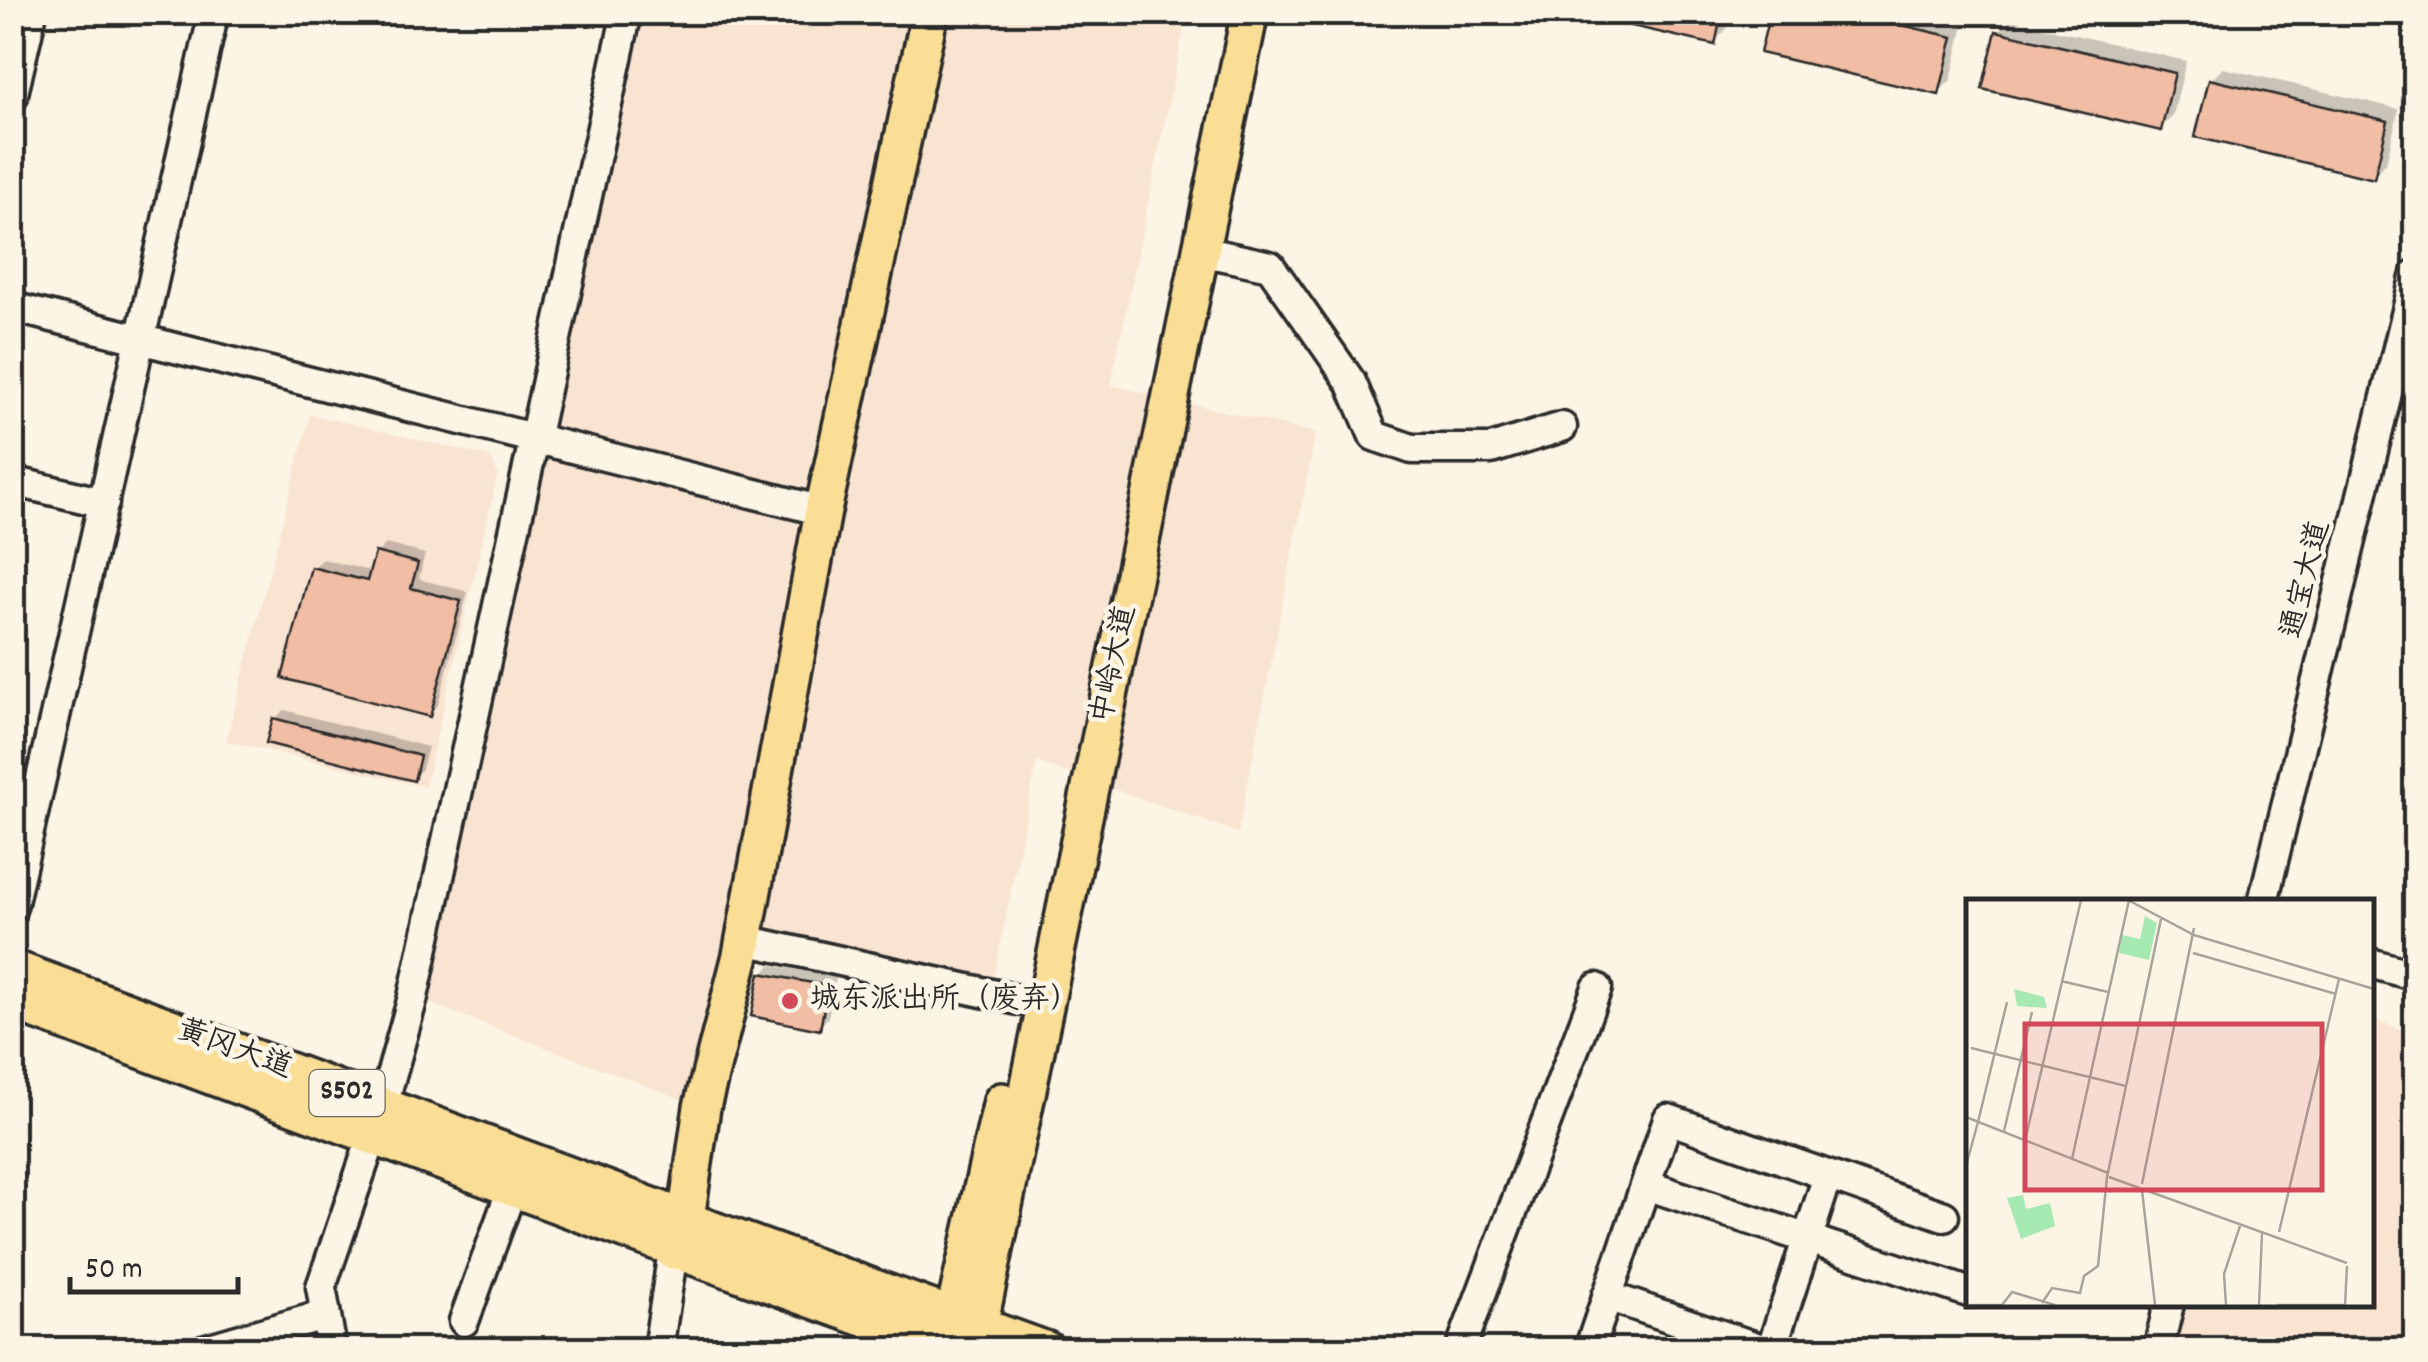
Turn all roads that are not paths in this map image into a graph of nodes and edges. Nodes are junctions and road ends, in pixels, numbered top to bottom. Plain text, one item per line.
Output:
1 (32, 12) edge
2 (214, 12) edge
3 (627, 12) edge
4 (930, 12) edge
5 (1227, 12) edge
6 (1250, 12) edge
7 (12, 98) edge
8 (1201, 251) junction
9 (2416, 274) edge
10 (12, 308) edge
11 (142, 340) junction
12 (1562, 427) dead end
13 (535, 437) junction
14 (12, 481) edge
15 (104, 502) junction
16 (824, 512) junction
17 (21, 826) edge
18 (2264, 899) edge
19 (12, 907) edge
20 (744, 940) junction
21 (2373, 964) edge
22 (12, 968) edge
23 (2416, 976) edge
24 (1597, 988) dead end
25 (12, 1002) edge
26 (1036, 1004) junction
27 (384, 1101) dead end
28 (372, 1141) dead end
29 (1828, 1176) junction
30 (1646, 1185) junction
31 (510, 1194) dead end
32 (1944, 1216) dead end
33 (679, 1238) junction
34 (1809, 1239) junction
35 (1966, 1291) edge
36 (1608, 1296) junction
37 (2168, 1307) edge
38 (968, 1313) dead end
39 (324, 1316) junction
40 (464, 1320) dead end
41 (202, 1350) edge
42 (332, 1350) edge
43 (658, 1350) edge
44 (952, 1350) edge
45 (1047, 1350) edge
46 (1460, 1350) edge
47 (1589, 1350) edge
48 (1768, 1350) edge
49 (2158, 1350) edge

1 - 7 street
2 - 11 street
3 - 13 street
4 - 16 main road
5 - 26 main road, 中岭大道
6 - 8 main road, 中岭大道
8 - 12 street
8 - 26 main road, 中岭大道
9 - 18 street, 通宝大道
10 - 11 street
11 - 13 street
11 - 15 street
13 - 16 street
13 - 27 street
14 - 15 street
15 - 17 street
16 - 20 main road
17 - 19 street
20 - 26 street
20 - 33 main road
21 - 23 street
22 - 33 main road, 黄冈大道 / S502
24 - 46 street
25 - 33 main road, 黄冈大道 / S502
26 - 38 main road, 中岭大道
28 - 39 street
29 - 30 street
29 - 32 street
29 - 34 street
30 - 34 street
30 - 36 street
31 - 40 street
33 - 43 street
33 - 44 main road, 黄冈大道 / S502
33 - 45 main road, 黄冈大道 / S502
34 - 35 street
34 - 48 street
36 - 47 street
36 - 48 street
37 - 49 street
39 - 41 street
39 - 42 street

